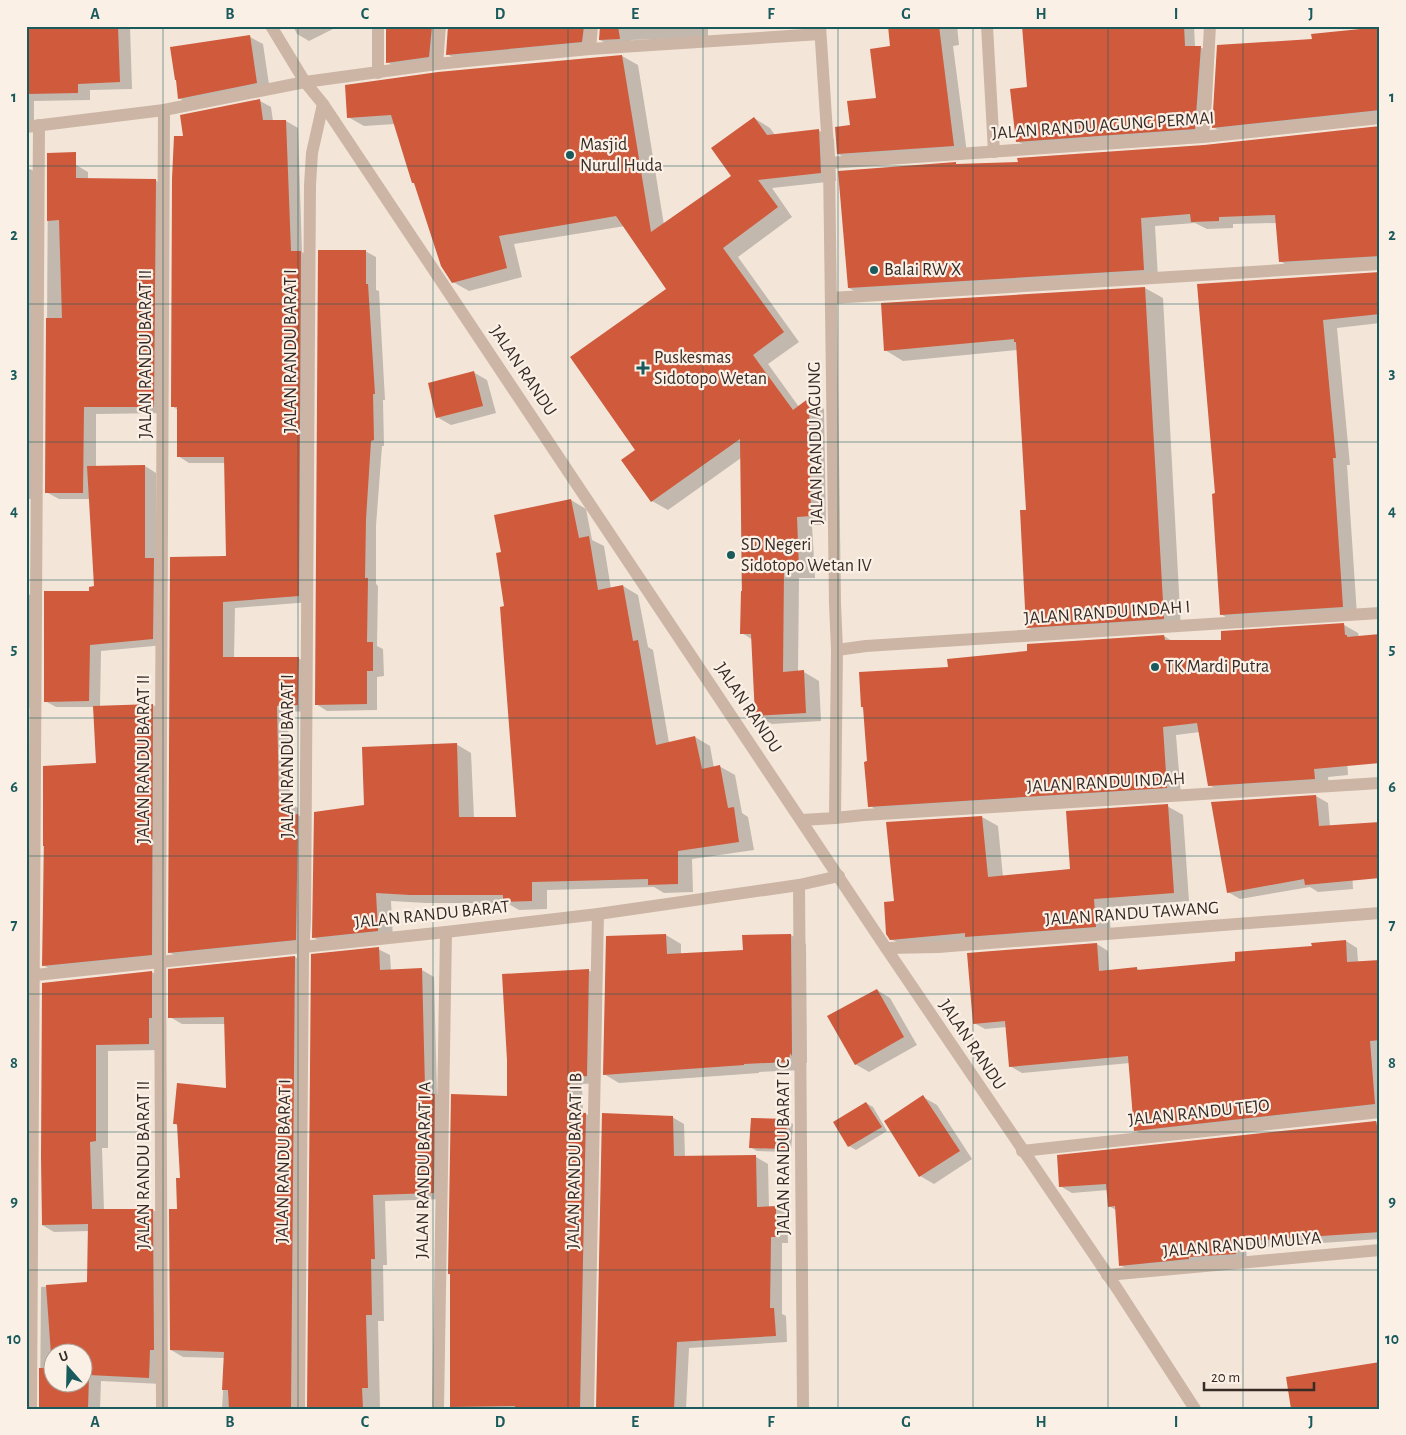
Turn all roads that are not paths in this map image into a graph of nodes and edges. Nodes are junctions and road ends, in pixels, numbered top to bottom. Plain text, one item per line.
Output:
1 (271, 26) edge
2 (378, 26) edge
3 (440, 26) edge
4 (592, 26) edge
5 (987, 26) edge
6 (1210, 26) edge
7 (820, 30) edge
8 (759, 32) edge
9 (590, 49) junction
10 (437, 64) junction
11 (378, 73) junction
12 (305, 82) junction
13 (324, 104) junction
14 (164, 110) junction
15 (1380, 118) edge
16 (32, 126) edge
17 (1203, 137) junction
18 (994, 152) junction
19 (829, 163) junction
20 (1380, 264) edge
21 (831, 298) junction
22 (1380, 613) edge
23 (837, 650) junction
24 (1380, 784) edge
25 (835, 818) junction
26 (802, 820) junction
27 (839, 876) junction
28 (800, 885) junction
29 (1380, 913) edge
30 (598, 914) junction
31 (446, 932) junction
32 (304, 947) junction
33 (886, 948) junction
34 (161, 962) junction
35 (30, 975) edge
36 (1380, 1112) edge
37 (1022, 1150) junction
38 (1380, 1250) edge
39 (1107, 1275) junction
40 (31, 1409) edge
41 (162, 1409) edge
42 (299, 1409) edge
43 (438, 1409) edge
44 (588, 1409) edge
45 (803, 1409) edge
46 (1195, 1409) edge

1 - 12 street, JALAN RANDU
2 - 11 street
3 - 10 street
4 - 9 street
5 - 18 street
6 - 17 street
7 - 8 street
7 - 19 street, JALAN RANDU AGUNG
8 - 9 street
9 - 10 street
10 - 11 street
11 - 12 street
12 - 13 street, JALAN RANDU
12 - 14 street
13 - 26 street, JALAN RANDU
13 - 32 street, JALAN RANDU BARAT I
14 - 16 street
14 - 34 street, JALAN RANDU BARAT II
15 - 17 street, JALAN RANDU AGUNG PERMAI
16 - 35 street
17 - 18 street, JALAN RANDU AGUNG PERMAI
18 - 19 street, JALAN RANDU AGUNG PERMAI
19 - 21 street, JALAN RANDU AGUNG
20 - 21 street
21 - 23 street, JALAN RANDU AGUNG
22 - 23 street, JALAN RANDU INDAH I
23 - 25 street, JALAN RANDU AGUNG
24 - 25 street, JALAN RANDU INDAH
25 - 26 street
26 - 27 street, JALAN RANDU
27 - 28 street, JALAN RANDU BARAT
27 - 33 street, JALAN RANDU
28 - 30 street, JALAN RANDU BARAT
28 - 45 street, JALAN RANDU BARAT I C
29 - 33 street, JALAN RANDU TAWANG
30 - 31 street, JALAN RANDU BARAT
30 - 44 street, JALAN RANDU BARAT I B
31 - 32 street, JALAN RANDU BARAT
31 - 43 street, JALAN RANDU BARAT I A
32 - 34 street, JALAN RANDU BARAT
32 - 42 street, JALAN RANDU BARAT I
33 - 37 street, JALAN RANDU
34 - 35 street, JALAN RANDU BARAT
34 - 41 street, JALAN RANDU BARAT II
35 - 40 street
36 - 37 street, JALAN RANDU TEJO
37 - 39 street, JALAN RANDU
38 - 39 street, JALAN RANDU MULYA
39 - 46 street, JALAN RANDU

